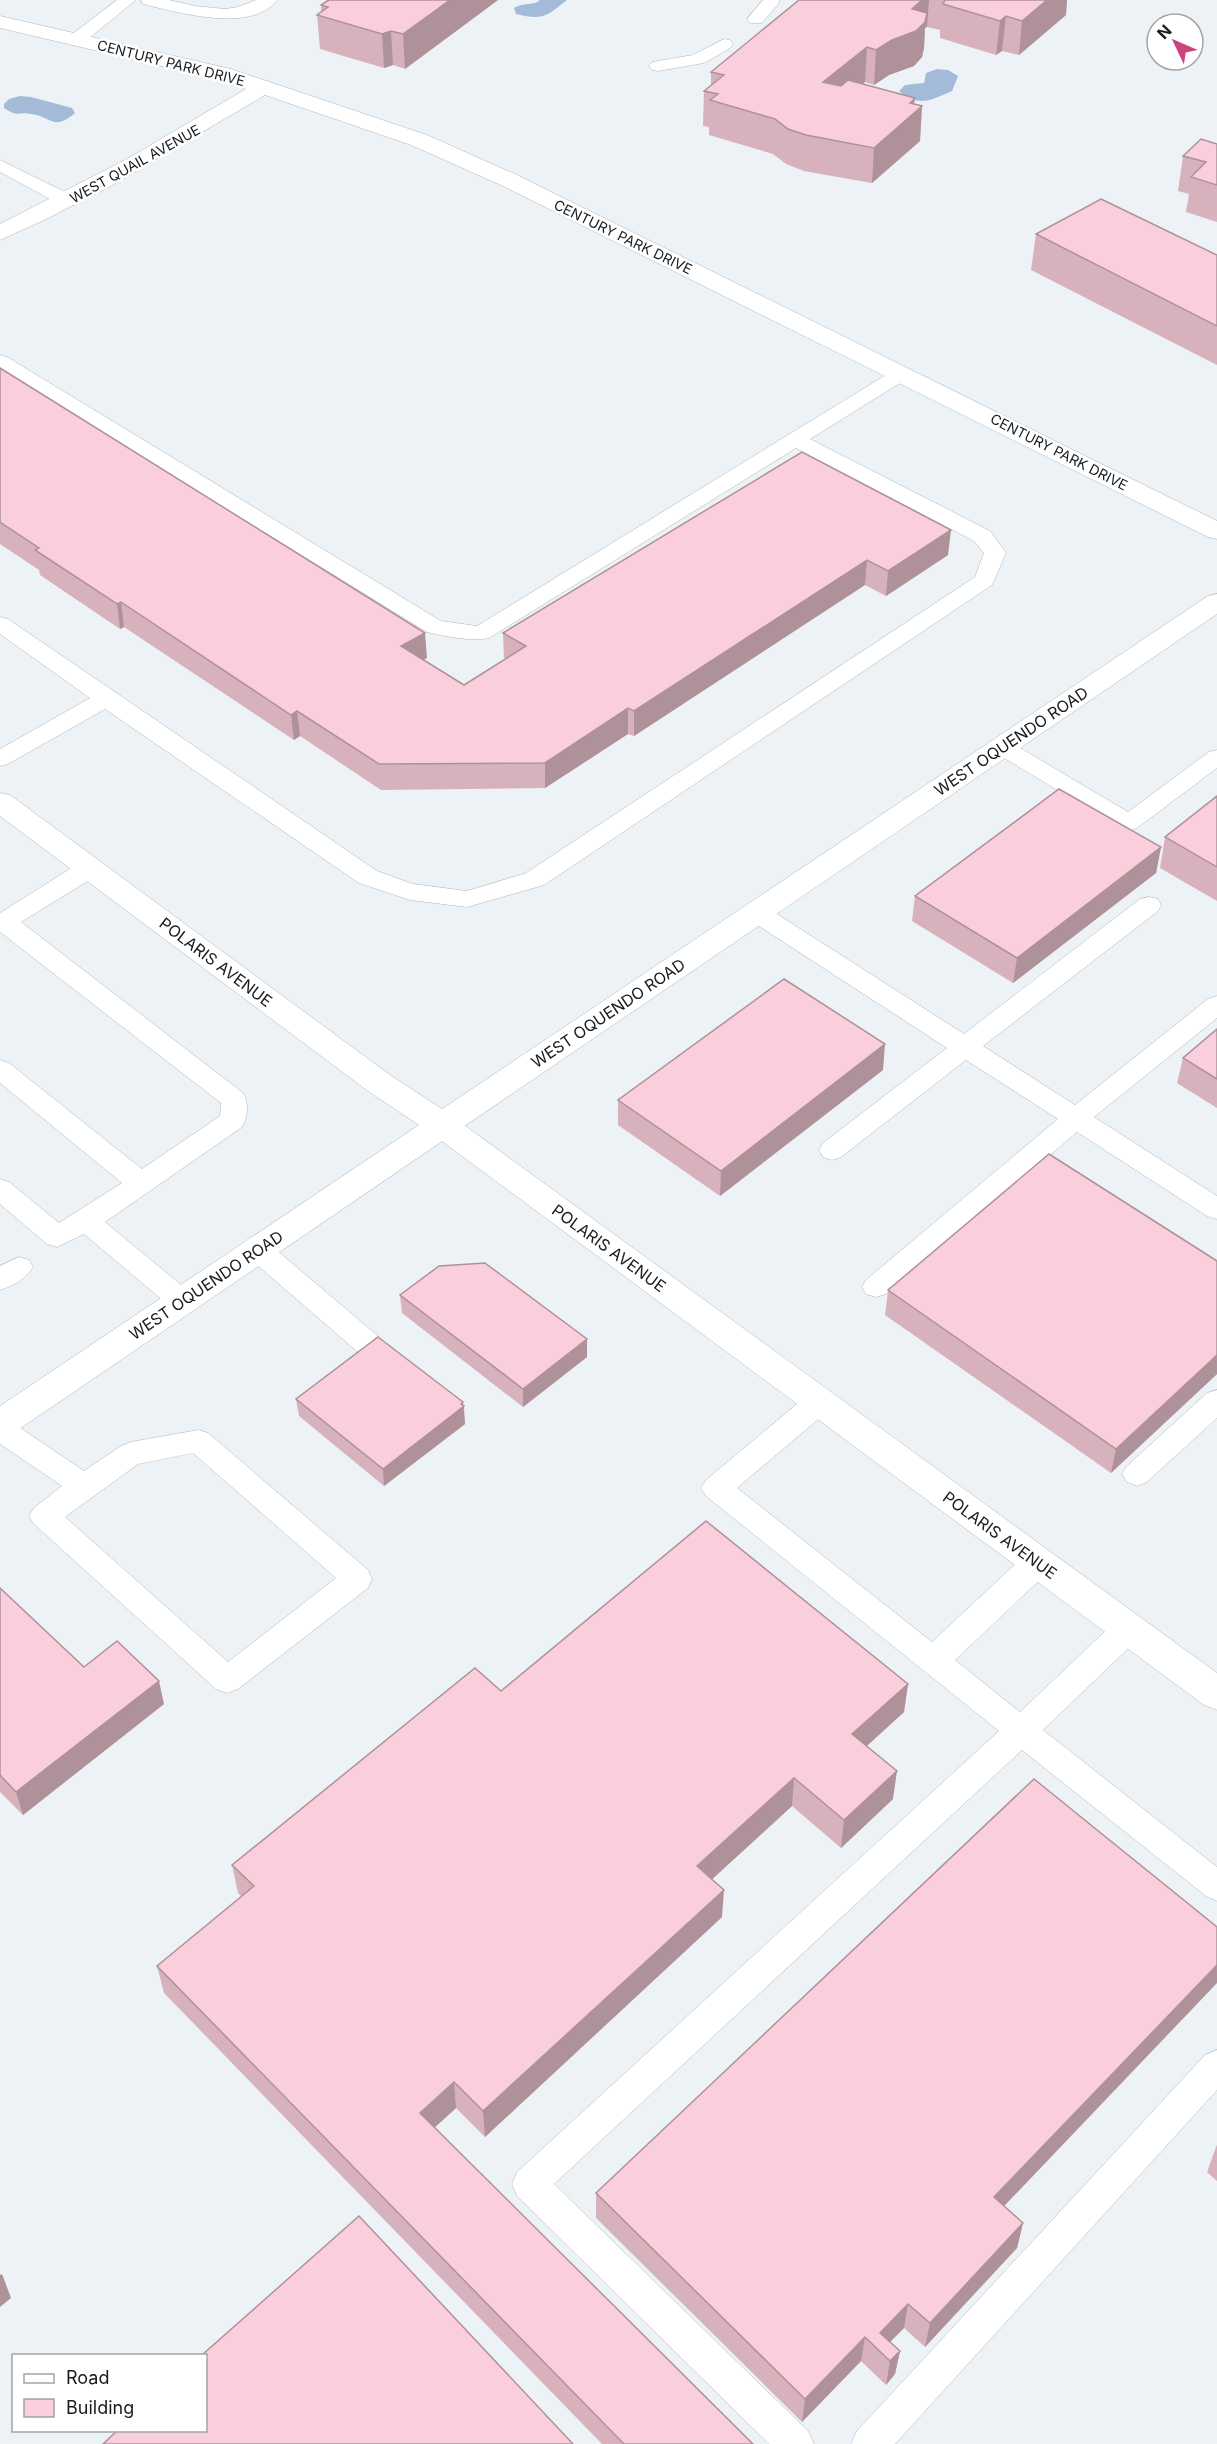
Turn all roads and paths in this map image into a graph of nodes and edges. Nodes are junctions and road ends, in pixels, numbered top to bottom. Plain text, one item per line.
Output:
1 (128, 0) edge
2 (149, 0) edge
3 (269, 0) edge
4 (771, 0) edge
5 (756, 19) dead end
6 (0, 22) edge
7 (77, 39) junction
8 (724, 44) dead end
9 (658, 66) dead end
10 (264, 87) junction
11 (0, 165) edge
12 (68, 201) junction
13 (0, 232) edge
14 (0, 361) edge
15 (902, 374) junction
16 (795, 439) junction
17 (1217, 531) edge
18 (1217, 602) edge
19 (0, 624) edge
20 (106, 699) junction
21 (1002, 747) junction
22 (1217, 757) edge
23 (0, 759) edge
24 (0, 802) edge
25 (90, 868) junction
26 (1149, 905) dead end
27 (757, 913) junction
28 (2, 923) edge
29 (1217, 1005) edge
30 (966, 1047) junction
31 (0, 1069) edge
32 (1076, 1118) junction
33 (442, 1125) junction
34 (832, 1150) dead end
35 (139, 1182) junction
36 (0, 1189) edge
37 (1217, 1209) edge
38 (86, 1221) junction
39 (258, 1250) junction
40 (876, 1287) dead end
41 (182, 1301) junction
42 (369, 1345) edge
43 (1217, 1401) edge
44 (819, 1402) junction
45 (0, 1424) edge
46 (0, 1429) edge
47 (1137, 1474) dead end
48 (84, 1486) junction
49 (1037, 1563) junction
50 (1128, 1629) junction
51 (933, 1661) junction
52 (1217, 1694) edge
53 (1021, 1731) junction
54 (1217, 1886) edge
55 (1217, 2066) edge
56 (795, 2444) edge
57 (870, 2444) edge

1 - 7 lane
2 - 3 lane
4 - 5 lane
6 - 7 street, CENTURY PARK DRIVE
7 - 10 street, CENTURY PARK DRIVE
8 - 9 lane
10 - 12 street, WEST QUAIL AVENUE
10 - 15 street, CENTURY PARK DRIVE
11 - 12 lane
12 - 13 street, WEST QUAIL AVENUE
14 - 16 lane
15 - 16 lane
15 - 17 street, CENTURY PARK DRIVE
16 - 20 lane
18 - 21 street, WEST OQUENDO ROAD
19 - 20 lane
20 - 23 lane
21 - 22 lane
21 - 27 street, WEST OQUENDO ROAD
24 - 25 street, POLARIS AVENUE
25 - 28 lane
25 - 33 street, POLARIS AVENUE
26 - 30 lane
27 - 30 lane
27 - 33 street, WEST OQUENDO ROAD
28 - 35 lane
29 - 32 lane
30 - 32 lane
30 - 34 lane
31 - 35 lane
32 - 37 lane
32 - 40 lane
33 - 39 street, WEST OQUENDO ROAD
33 - 44 street, POLARIS AVENUE
35 - 38 lane
36 - 38 lane
38 - 41 lane
39 - 41 street, WEST OQUENDO ROAD
39 - 42 lane
41 - 45 street, WEST OQUENDO ROAD
43 - 47 lane
44 - 49 street, POLARIS AVENUE
44 - 51 lane
46 - 48 lane
48 - 48 lane
49 - 50 street, POLARIS AVENUE
49 - 51 lane
50 - 52 street, POLARIS AVENUE
50 - 53 lane
51 - 53 lane
53 - 54 lane
53 - 56 lane
55 - 57 lane

